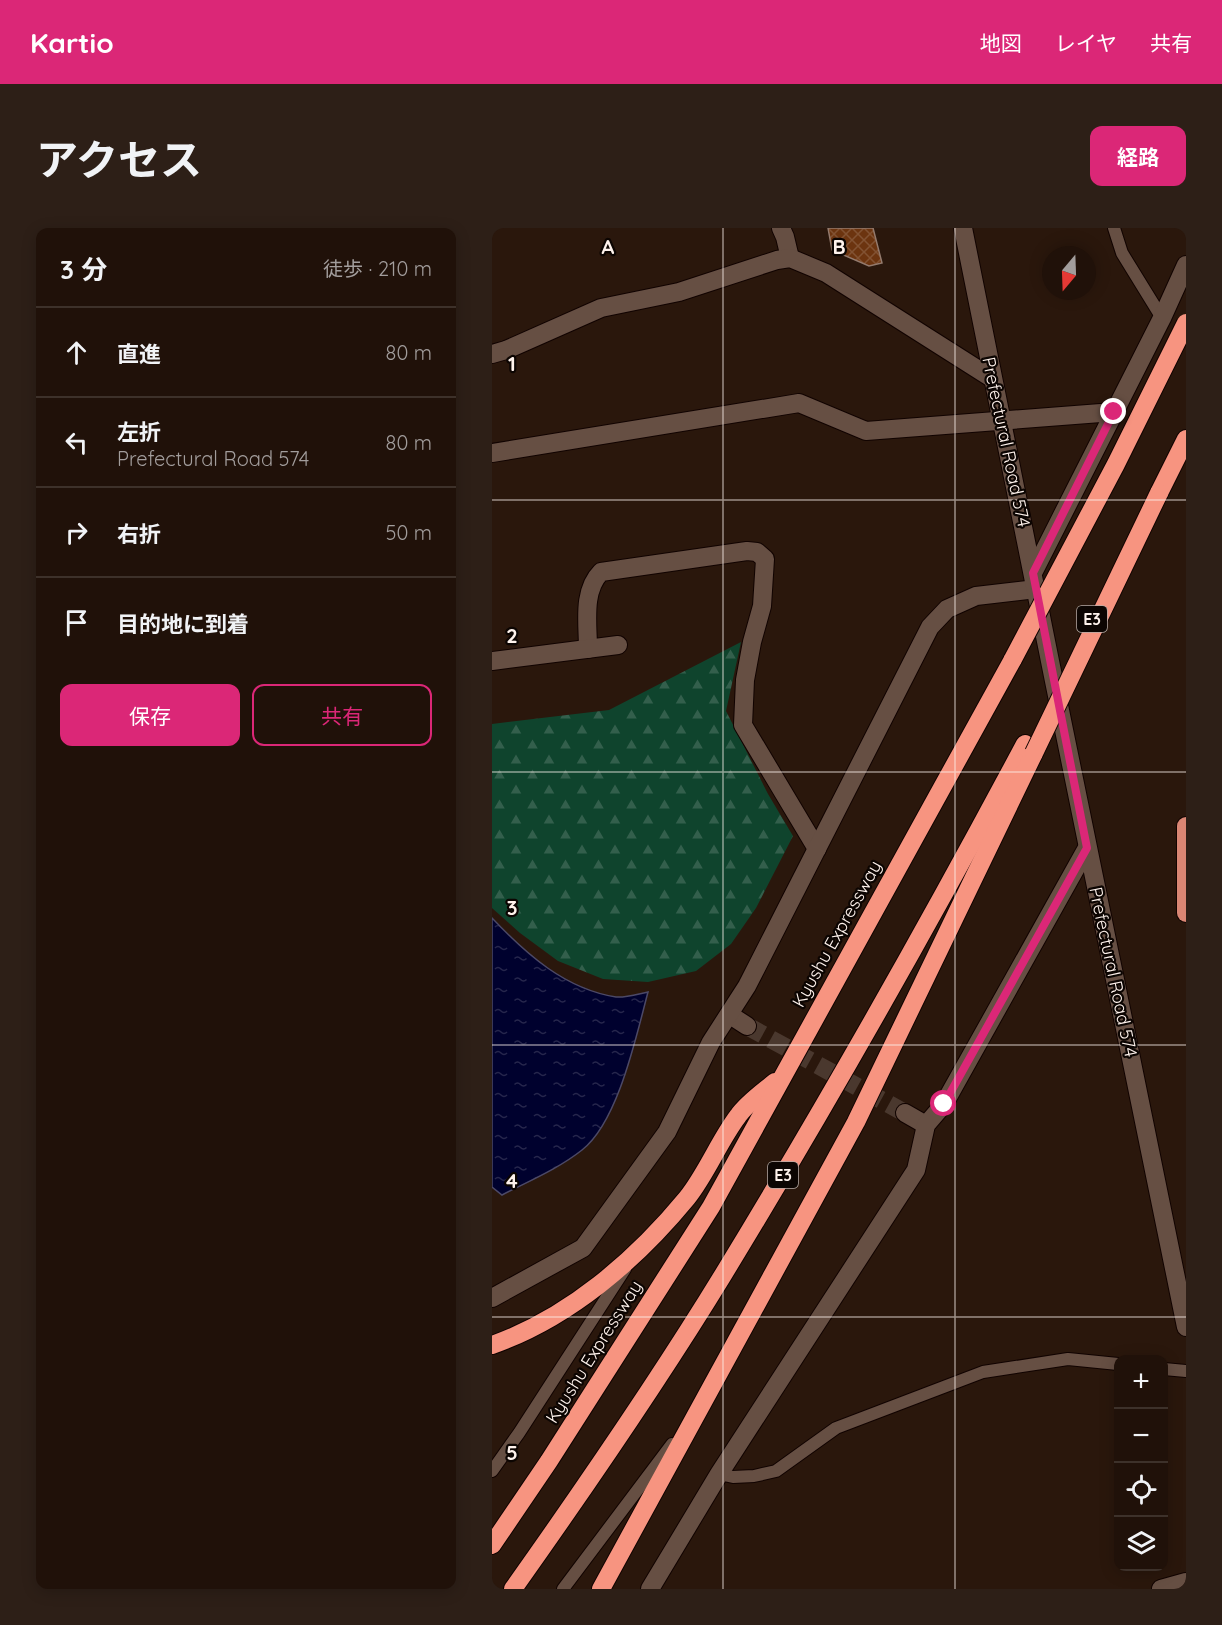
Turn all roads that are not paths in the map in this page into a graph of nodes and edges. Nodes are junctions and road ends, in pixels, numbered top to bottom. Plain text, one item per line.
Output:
1 (781, 228) edge
2 (963, 228) edge
3 (1114, 228) edge
4 (790, 258) junction
5 (1186, 265) edge
6 (1162, 318) junction
7 (1186, 323) edge
8 (492, 354) edge
9 (993, 380) junction
10 (1114, 412) junction
11 (1002, 422) junction
12 (1186, 439) edge
13 (492, 453) edge
14 (1035, 581) junction
15 (618, 645) dead end
16 (588, 649) junction
17 (492, 661) edge
18 (1030, 748) junction
19 (1186, 826) edge
20 (1087, 848) junction
21 (817, 849) junction
22 (1186, 913) edge
23 (730, 1016) junction
24 (747, 1026) tunnel mouth
25 (785, 1073) junction
26 (905, 1113) tunnel mouth
27 (926, 1125) junction
28 (635, 1253) junction
29 (492, 1298) edge
30 (1186, 1327) edge
31 (492, 1345) edge
32 (1114, 1364) edge
33 (1168, 1369) edge
34 (1186, 1371) edge
35 (702, 1405) junction
36 (492, 1471) edge
37 (719, 1474) junction
38 (492, 1545) edge
39 (1186, 1582) edge
40 (513, 1589) edge
41 (563, 1589) edge
42 (601, 1589) edge
43 (650, 1589) edge
44 (1161, 1589) edge

1 - 4 street
2 - 9 street, Prefectural Road 574
3 - 6 lane
4 - 8 street
4 - 9 street
5 - 6 street
6 - 10 street
7 - 25 highway, Kyushu Expressway, bridge
9 - 11 street, Prefectural Road 574
10 - 11 street
10 - 14 street
11 - 13 street
11 - 14 street, Prefectural Road 574
12 - 18 highway, bridge
14 - 20 street, Prefectural Road 574
14 - 21 street
15 - 16 street
16 - 17 street
16 - 21 street
18 - 35 highway
18 - 40 highway, E3
19 - 22 highway
20 - 27 street
20 - 30 street, Prefectural Road 574
21 - 23 street
23 - 24 street
23 - 29 street
25 - 28 highway
25 - 38 highway, Kyushu Expressway
26 - 27 street
27 - 37 street
28 - 31 highway
28 - 36 lane
32 - 37 lane
33 - 34 lane
35 - 41 lane
35 - 42 highway
37 - 43 street
39 - 44 street

